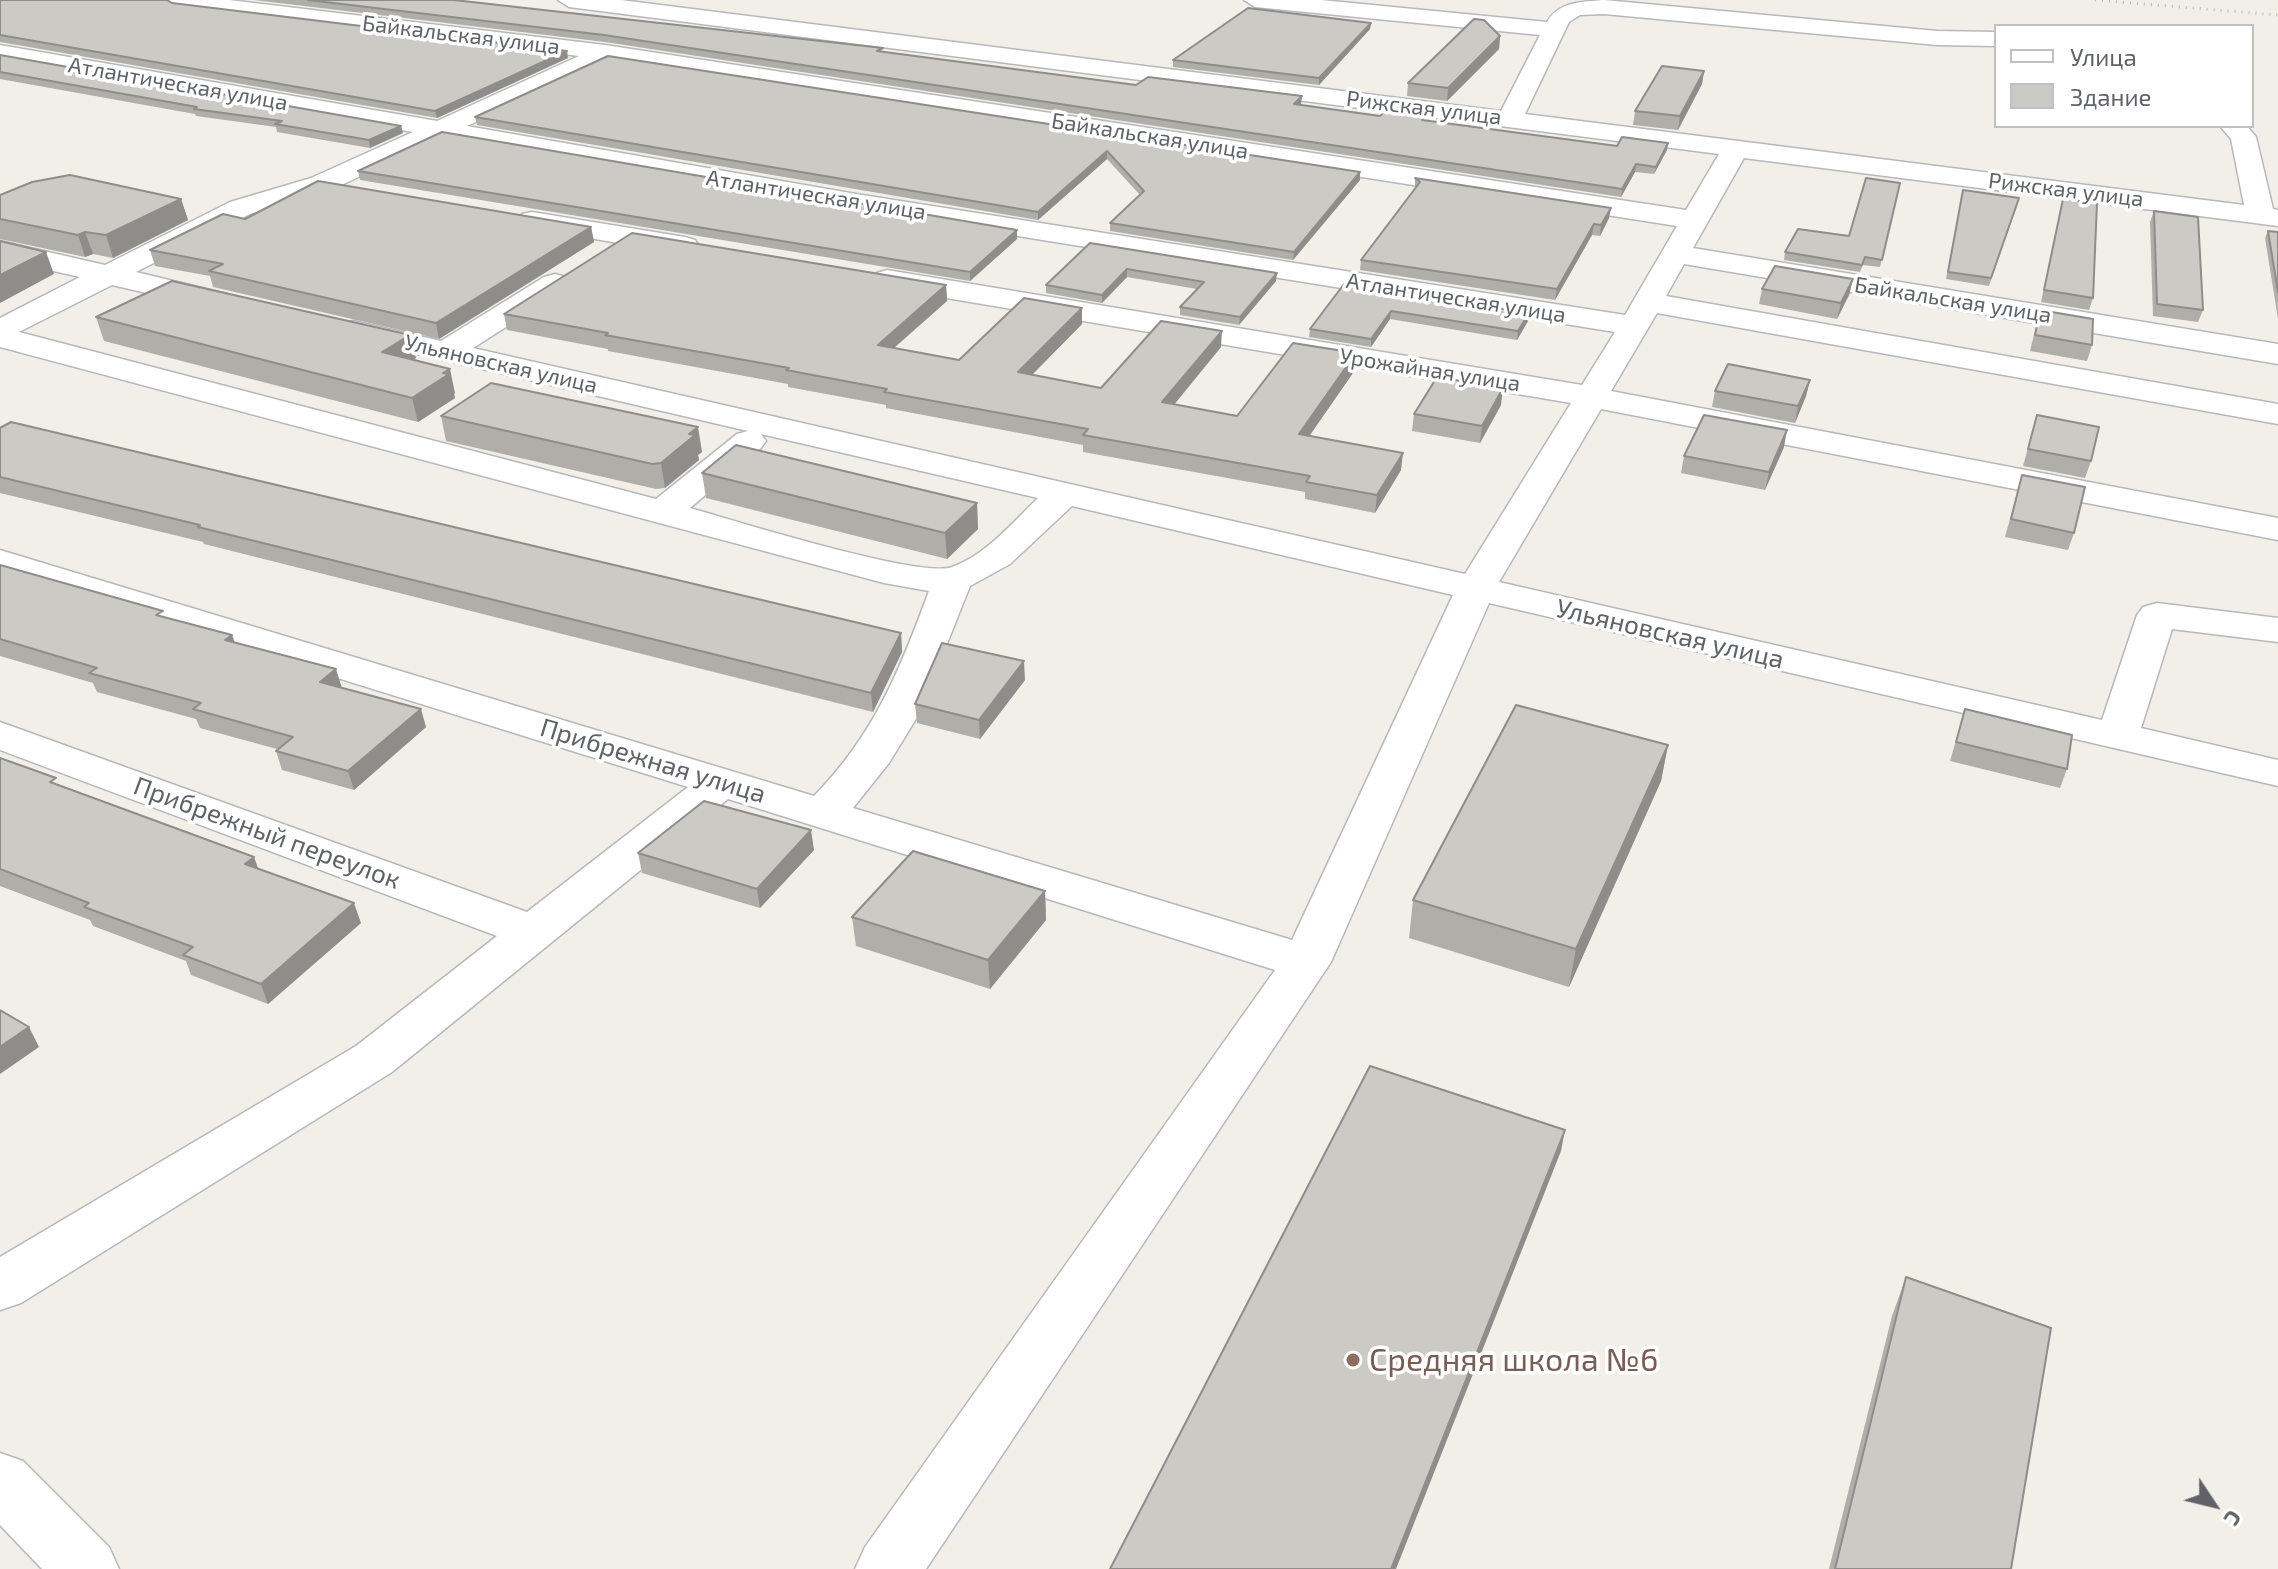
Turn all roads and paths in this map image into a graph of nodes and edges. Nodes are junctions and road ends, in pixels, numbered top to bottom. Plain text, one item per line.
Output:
1 (174, 0) edge
2 (569, 0) edge
3 (729, 0) edge
4 (1255, 0) edge
5 (687, 15) junction
6 (1556, 30) junction
7 (1994, 39) edge
8 (0, 52) edge
9 (605, 52) junction
10 (1510, 119) junction
11 (2235, 128) edge
12 (433, 130) junction
13 (1736, 148) junction
14 (321, 184) junction
15 (367, 191) edge
16 (185, 203) dead end
17 (230, 214) junction
18 (505, 215) edge
19 (2269, 216) edge
20 (628, 236) junction
21 (1686, 237) junction
22 (706, 249) edge
23 (0, 250) edge
24 (861, 275) edge
25 (106, 276) junction
26 (246, 307) edge
27 (1640, 314) junction
28 (323, 324) edge
29 (0, 330) edge
30 (0, 337) edge
31 (447, 351) junction
32 (2278, 354) edge
33 (526, 370) junction
34 (487, 395) edge
35 (1592, 397) junction
36 (2278, 414) edge
37 (448, 421) edge
38 (767, 426) junction
39 (408, 447) junction
40 (1063, 495) junction
41 (663, 512) junction
42 (2278, 529) edge
43 (0, 561) edge
44 (953, 579) junction
45 (1475, 590) junction
46 (2278, 630) edge
47 (0, 735) edge
48 (2118, 735) junction
49 (2278, 773) edge
50 (722, 782) junction
51 (823, 813) junction
52 (534, 932) junction
53 (1306, 962) junction
54 (0, 1286) edge
55 (0, 1481) edge
56 (86, 1569) edge
57 (888, 1569) edge

1 - 9 street, Байкальская улица
2 - 5 street, Рижская улица
3 - 5 street
4 - 6 street
5 - 9 street
5 - 10 street, Рижская улица
6 - 7 street
6 - 10 street
8 - 12 street, Атлантическая улица
9 - 12 street
9 - 21 street, Байкальская улица
10 - 13 street, Рижская улица
11 - 19 street
12 - 14 street
12 - 27 street, Атлантическая улица
13 - 19 street, Рижская улица
13 - 21 street
14 - 15 street
14 - 17 street
16 - 17 street
17 - 25 street
18 - 20 street
20 - 22 street
20 - 31 street
21 - 27 street
21 - 32 street, Байкальская улица
23 - 25 street
24 - 35 street, Урожайная улица
25 - 26 street
25 - 29 street
27 - 35 street
27 - 36 street, Атлантическая улица
28 - 31 street, Ульяновская улица
30 - 39 street
31 - 33 street, Ульяновская улица
33 - 34 street
33 - 38 street, Ульяновская улица
35 - 42 street
35 - 45 street
37 - 39 street
38 - 40 street, Ульяновская улица
38 - 41 street
39 - 41 street
40 - 44 street
40 - 45 street, Ульяновская улица
41 - 44 street
43 - 50 street, Прибрежная улица
44 - 51 street
45 - 48 street, Ульяновская улица
45 - 53 street
46 - 48 street
47 - 52 street, Прибрежный переулок
48 - 49 street, Ульяновская улица
50 - 51 street, Прибрежная улица
50 - 52 street
51 - 53 street, Прибрежная улица
52 - 54 street
53 - 57 street
55 - 56 street

